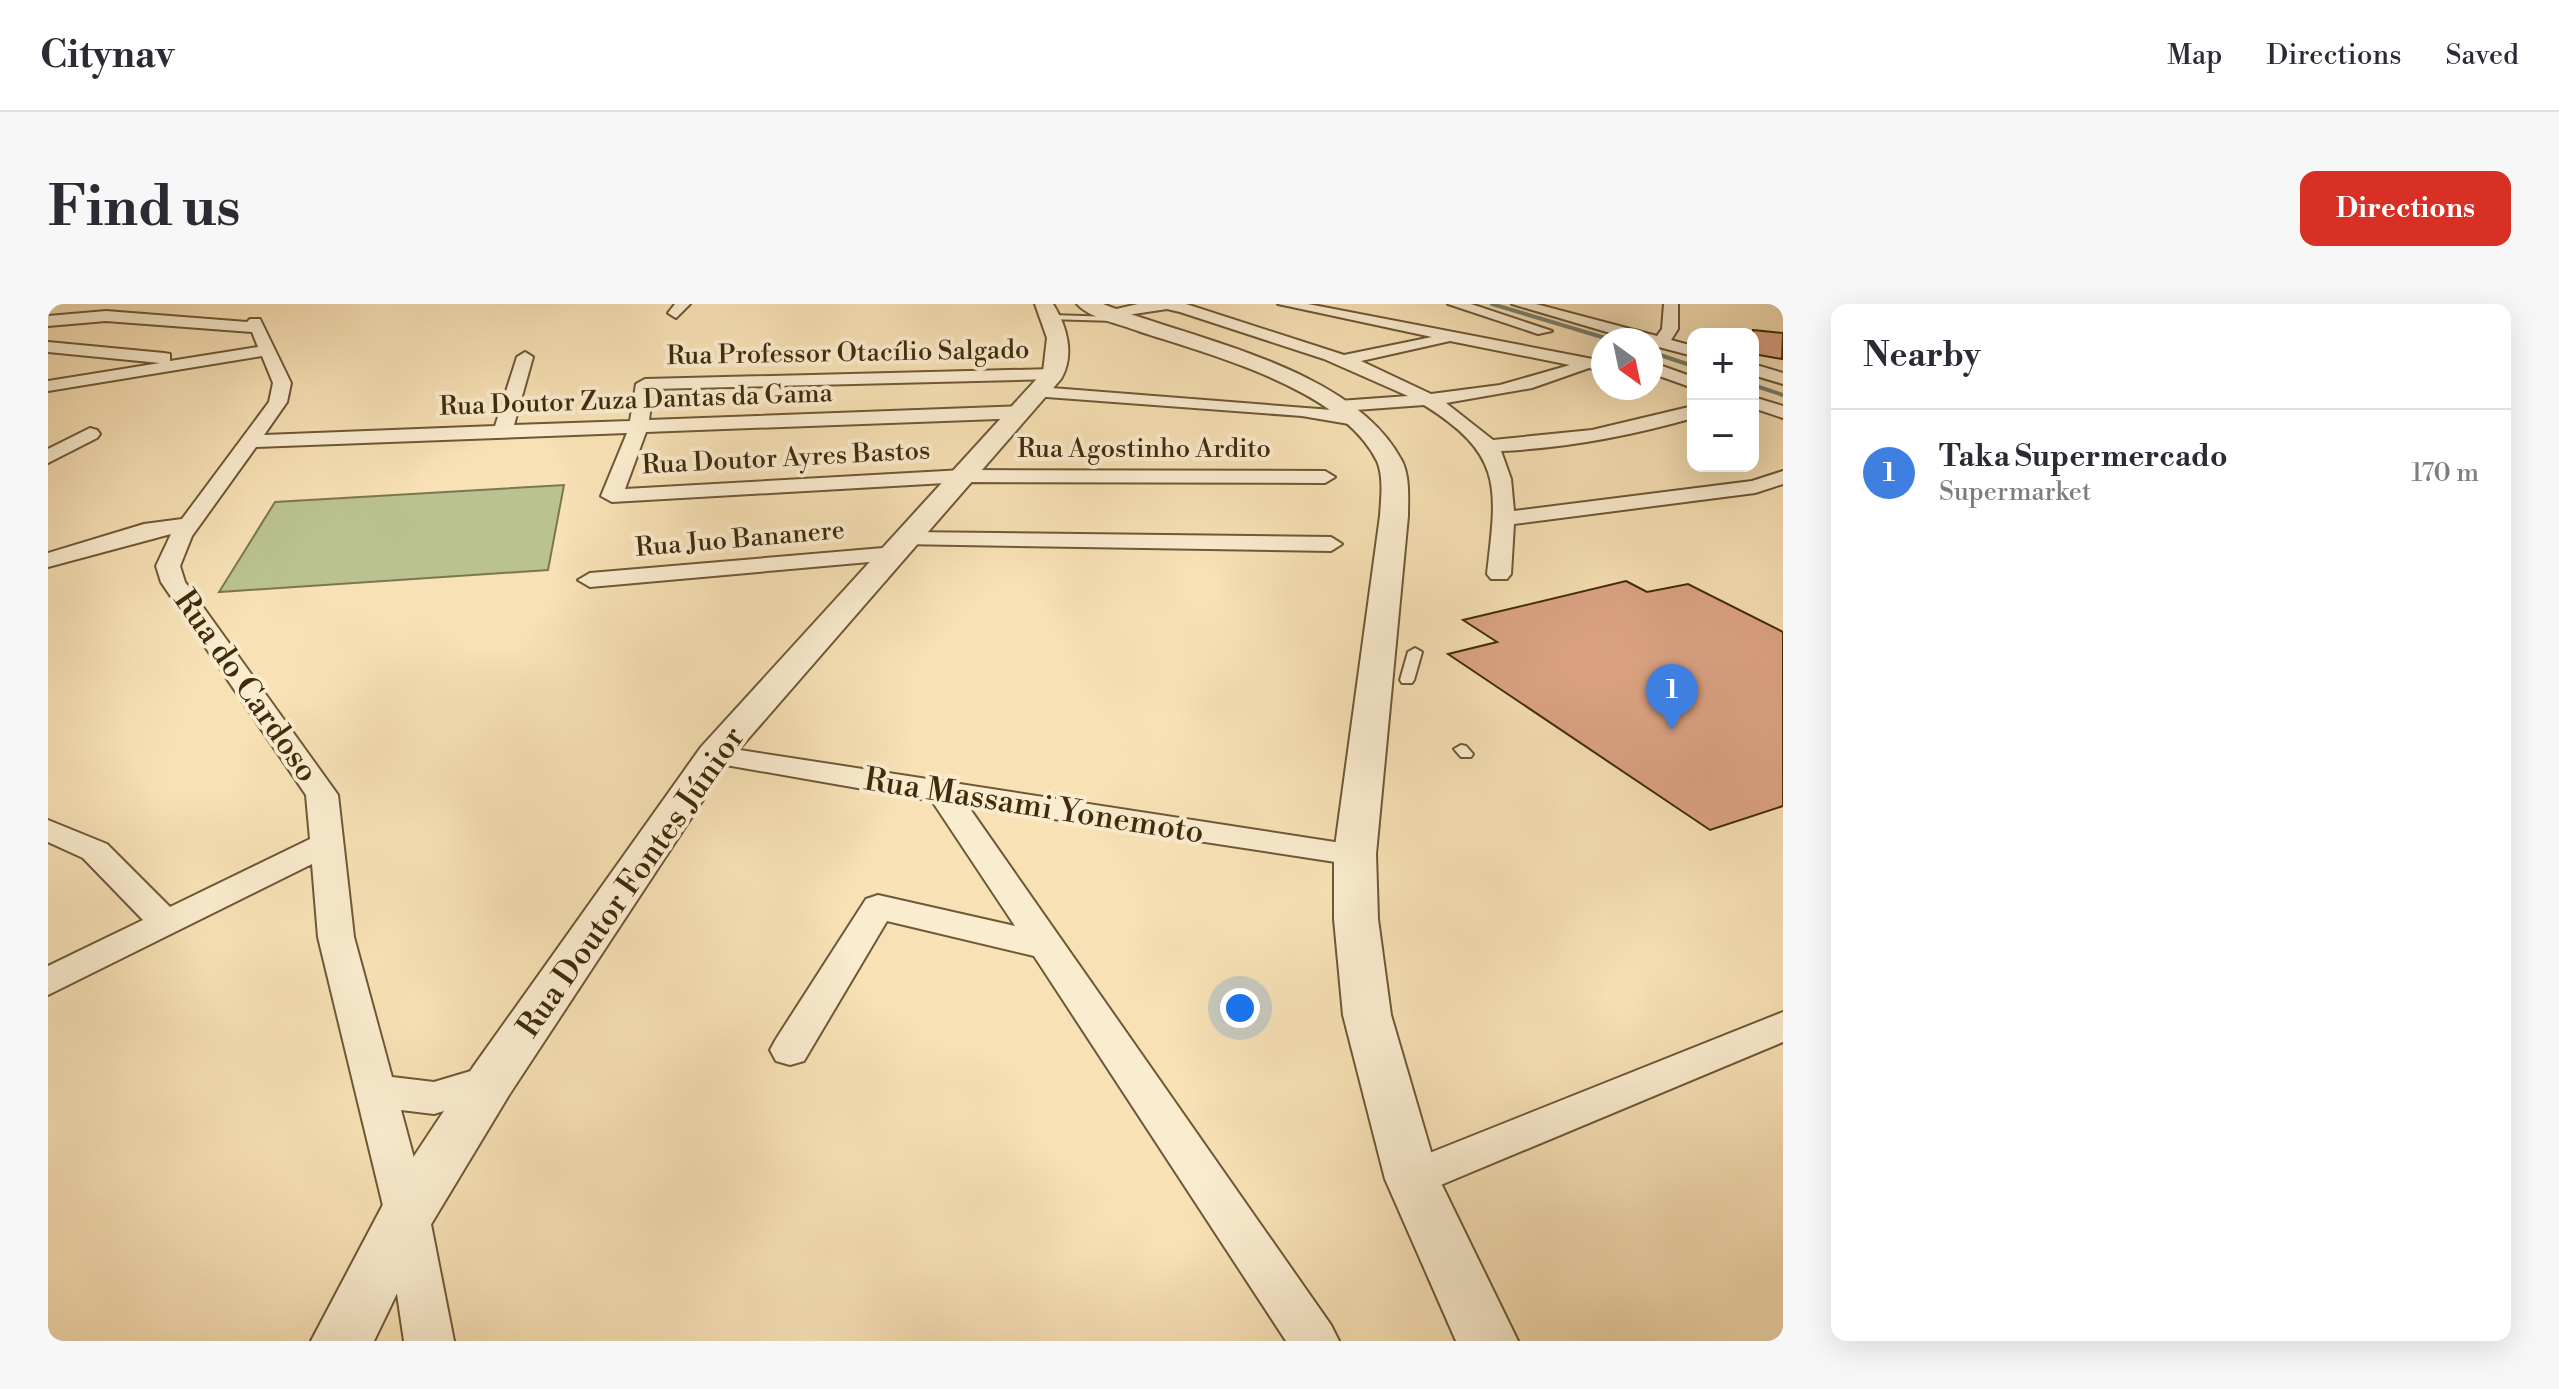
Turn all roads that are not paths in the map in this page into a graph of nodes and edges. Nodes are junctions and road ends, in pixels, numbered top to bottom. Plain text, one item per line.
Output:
1 (1167, 304) edge
2 (1285, 304) edge
3 (1455, 304) edge
4 (1519, 304) edge
5 (1606, 304) edge
6 (1671, 304) edge
7 (1197, 307) edge
8 (1049, 308) edge
9 (1102, 311) edge
10 (48, 321) edge
11 (1602, 327) junction
12 (1606, 328) edge
13 (1556, 335) dead end
14 (255, 336) junction
15 (1458, 337) junction
16 (1663, 340) edge
17 (1663, 342) edge
18 (1585, 344) dead end
19 (48, 347) edge
20 (1687, 349) edge
21 (1591, 350) edge
22 (245, 356) junction
23 (525, 357) dead end
24 (1591, 357) edge
25 (208, 360) junction
26 (1344, 360) junction
27 (1591, 361) edge
28 (182, 364) junction
29 (1759, 371) edge
30 (1663, 372) edge
31 (1053, 374) junction
32 (1663, 378) edge
33 (1783, 379) edge
34 (1687, 382) edge
35 (1687, 383) edge
36 (48, 386) edge
37 (1039, 392) junction
38 (1428, 400) junction
39 (1759, 404) edge
40 (1023, 412) junction
41 (1347, 412) junction
42 (1783, 412) edge
43 (1687, 414) edge
44 (639, 425) junction
45 (503, 430) junction
46 (90, 434) dead end
47 (252, 441) junction
48 (1488, 446) junction
49 (48, 457) edge
50 (963, 476) junction
51 (1325, 477) dead end
52 (1783, 477) edge
53 (1755, 487) junction
54 (1783, 497) edge
55 (1504, 519) junction
56 (191, 523) junction
57 (145, 534) junction
58 (1331, 544) dead end
59 (901, 547) junction
60 (48, 560) edge
61 (168, 566) junction
62 (1499, 574) dead end
63 (590, 580) dead end
64 (1415, 652) dead end
65 (1407, 680) dead end
66 (714, 755) junction
67 (943, 793) junction
68 (48, 830) edge
69 (328, 843) junction
70 (1355, 854) junction
71 (164, 921) junction
72 (1046, 946) junction
73 (48, 982) edge
74 (1783, 1026) edge
75 (790, 1050) dead end
76 (491, 1081) junction
77 (373, 1091) junction
78 (1412, 1179) junction
79 (407, 1214) junction
80 (342, 1341) edge
81 (429, 1341) edge
82 (1314, 1341) edge
83 (1487, 1341) edge

1 - 7 street
1 - 9 street
2 - 15 street
3 - 13 street
4 - 11 street
5 - 11 street
6 - 16 street
7 - 26 street
8 - 9 street
8 - 9 lane
8 - 31 street
9 - 41 street
10 - 14 street
11 - 12 street
14 - 22 street
14 - 22 street
14 - 25 street
14 - 47 street, Rua do Cardoso
15 - 24 street
15 - 26 street
17 - 20 street
18 - 21 street
19 - 28 street
22 - 25 street
23 - 45 street
25 - 28 street
26 - 38 street
27 - 38 street
28 - 36 street
29 - 33 street
30 - 34 street
31 - 37 street, Rua Doutor Fontes Júnior
31 - 44 street, Rua Professor Otacílio Salgado
32 - 35 street
37 - 40 street, Rua Doutor Fontes Júnior
37 - 41 street
38 - 41 street
38 - 48 street
39 - 42 street
40 - 44 street, Rua Doutor Zuza Dantas da Gama
40 - 50 street, Rua Doutor Fontes Júnior
41 - 70 street
43 - 48 street
44 - 45 street, Rua Doutor Zuza Dantas da Gama
44 - 50 street, Rua Doutor Ayres Bastos
45 - 47 street, Rua Doutor Zuza Dantas da Gama
46 - 49 street
47 - 56 street, Rua do Cardoso
48 - 55 street
50 - 51 street, Rua Agostinho Ardito
50 - 59 street, Rua Doutor Fontes Júnior
52 - 53 street
53 - 54 street
53 - 55 street
55 - 62 street
56 - 57 street
56 - 57 street
56 - 61 street, Rua do Cardoso
57 - 60 street
57 - 61 street
58 - 59 street, Rua Juo Bananere
59 - 63 street, Rua Juo Bananere
59 - 66 street, Rua Doutor Fontes Júnior
61 - 69 street, Rua do Cardoso
64 - 65 lane
66 - 67 street, Rua Massami Yonemoto
66 - 76 street, Rua Doutor Fontes Júnior
67 - 70 street, Rua Massami Yonemoto
67 - 72 street
68 - 71 street
69 - 71 street
69 - 77 street, Rua do Cardoso
70 - 78 street
71 - 73 street
72 - 75 street
72 - 82 street
74 - 78 street
76 - 77 street
76 - 79 street, Rua Doutor Fontes Júnior
77 - 79 street, Rua do Cardoso
78 - 83 street
79 - 80 street, Rua Doutor Fontes Júnior
79 - 81 street, Rua do Cardoso

